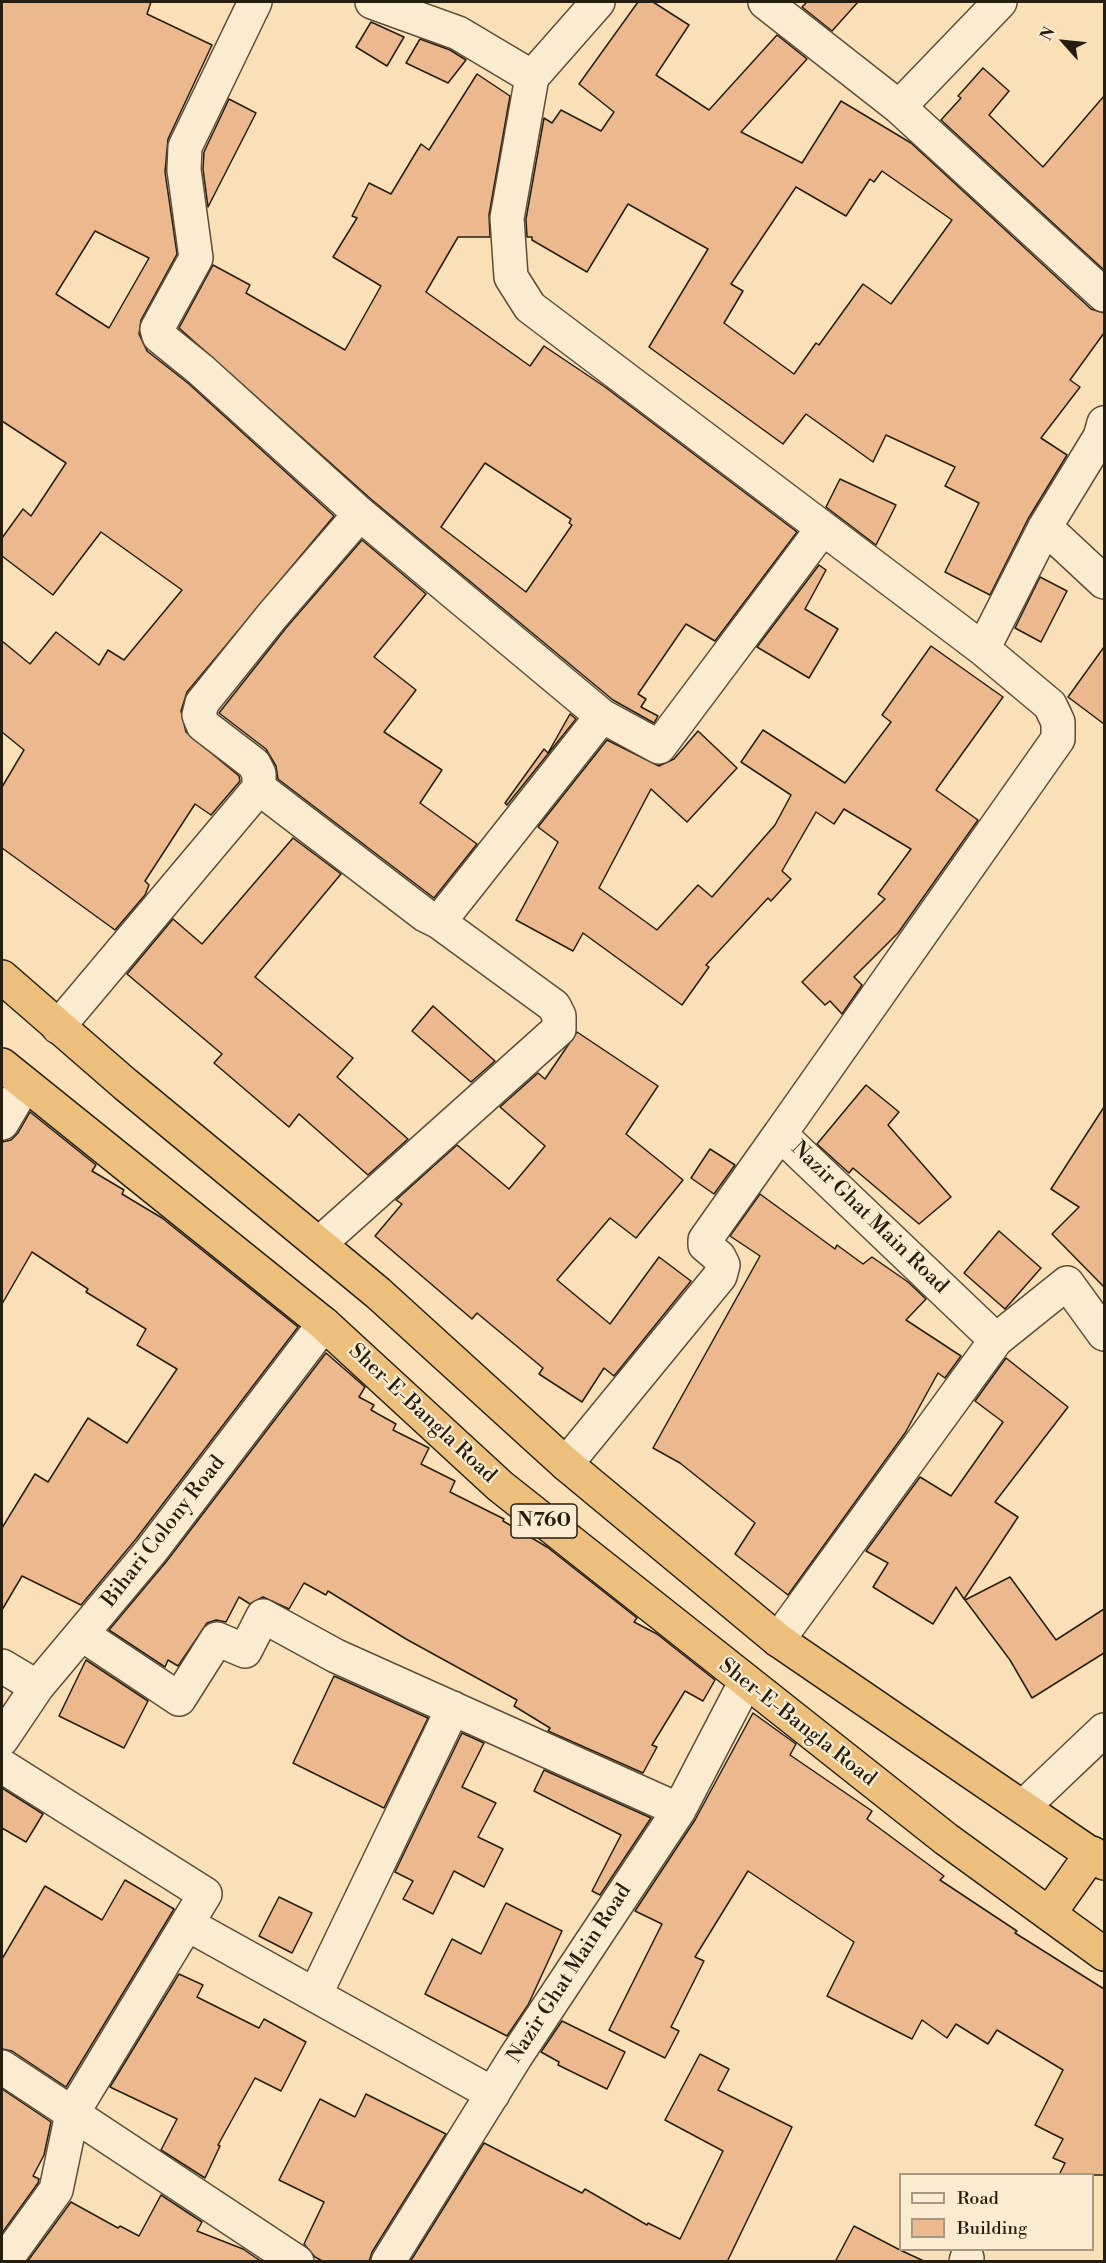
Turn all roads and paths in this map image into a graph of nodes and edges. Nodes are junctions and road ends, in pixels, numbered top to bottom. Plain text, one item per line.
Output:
1 (255, 2) edge
2 (372, 2) edge
3 (598, 2) edge
4 (765, 2) edge
5 (1000, 2) edge
6 (532, 77) junction
7 (898, 107) junction
8 (1104, 295) edge
9 (1104, 423) edge
10 (360, 514) junction
11 (1045, 527) junction
12 (823, 528) junction
13 (1104, 582) edge
14 (983, 649) junction
15 (602, 716) junction
16 (259, 788) junction
17 (439, 922) junction
18 (2, 977) edge
19 (58, 1027) junction
20 (13, 1075) edge
21 (2, 1123) edge
22 (780, 1134) junction
23 (319, 1244) junction
24 (324, 1324) junction
25 (1104, 1334) edge
26 (996, 1340) junction
27 (566, 1464) junction
28 (83, 1635) junction
29 (778, 1640) junction
30 (2, 1666) edge
31 (745, 1683) junction
32 (37, 1687) junction
33 (453, 1708) junction
34 (1104, 1730) edge
35 (2, 1739) edge
36 (2, 1766) edge
37 (1024, 1806) junction
38 (679, 1810) junction
39 (1098, 1858) edge
40 (1049, 1914) junction
41 (186, 1924) junction
42 (1104, 1954) edge
43 (315, 1995) junction
44 (2, 2067) edge
45 (493, 2094) junction
46 (72, 2114) junction
47 (4, 2262) edge
48 (297, 2262) edge
49 (388, 2262) edge

1 - 10 street
2 - 6 street
3 - 6 street
4 - 7 street
5 - 7 street
6 - 12 street, Nazir Ghat Main Road
7 - 8 street
9 - 11 street
10 - 15 street
10 - 16 street
11 - 13 street
11 - 14 street
12 - 14 street, Nazir Ghat Main Road
12 - 15 street
14 - 22 street, Nazir Ghat Main Road
15 - 17 street
16 - 17 street
16 - 19 street
17 - 23 street
18 - 19 highway, N760
19 - 23 highway, N760
20 - 21 street
20 - 24 highway, Sher-E-Bangla Road / N760
22 - 26 street, Nazir Ghat Main Road
22 - 27 street
23 - 27 highway, N760
24 - 28 street, Bihari Colony Road
24 - 31 highway, Sher-E-Bangla Road / N760
25 - 26 street
26 - 29 street
27 - 29 highway, N760
28 - 32 street, Bihari Colony Road
28 - 33 street
29 - 37 highway, N760
30 - 32 street
31 - 38 street, Nazir Ghat Main Road
31 - 40 highway, Sher-E-Bangla Road / N760
32 - 35 street, Bihari Colony Road
33 - 38 street
33 - 43 street
34 - 37 street
36 - 41 street
37 - 39 highway, N760
38 - 45 street, Nazir Ghat Main Road
39 - 40 highway
40 - 42 highway, Sher-E-Bangla Road / N760
41 - 43 street
41 - 46 street
43 - 45 street
44 - 46 street
45 - 49 street, Nazir Ghat Main Road
46 - 47 street
46 - 48 street

